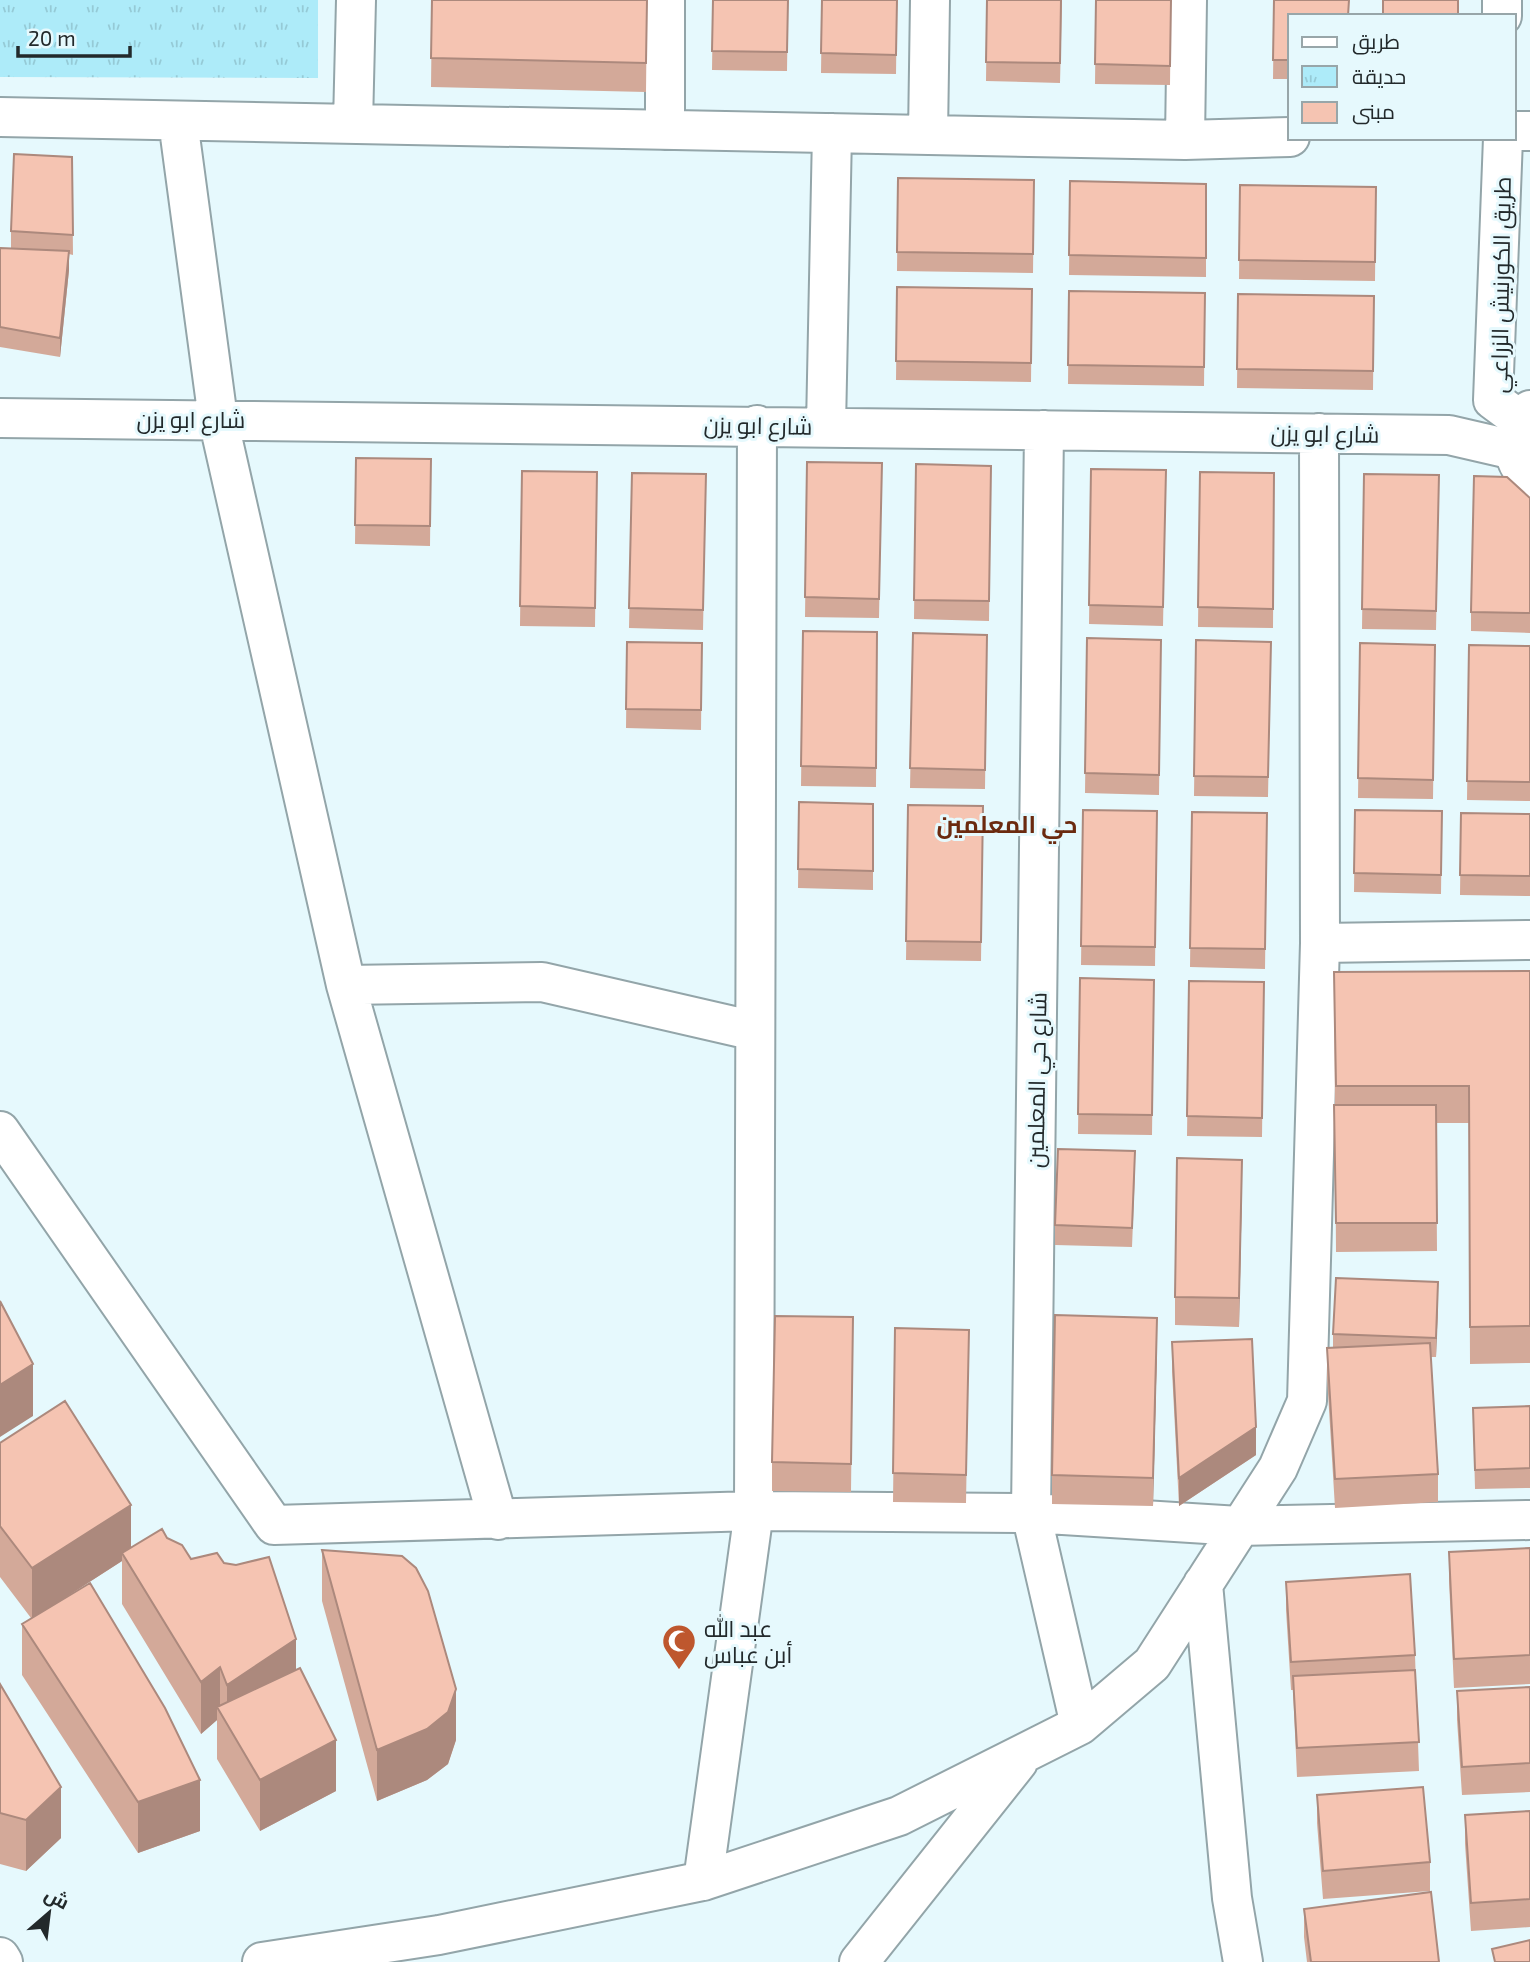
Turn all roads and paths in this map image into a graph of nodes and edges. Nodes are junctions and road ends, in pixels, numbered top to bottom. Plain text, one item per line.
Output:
1 (356, 0) edge
2 (665, 0) edge
3 (930, 0) edge
4 (1187, 0) edge
5 (0, 117) edge
6 (178, 121) junction
7 (354, 124) junction
8 (665, 130) junction
9 (832, 133) junction
10 (928, 135) junction
11 (1288, 137) edge
12 (1185, 140) junction
13 (1503, 140) edge
14 (0, 418) edge
15 (218, 419) junction
16 (757, 425) junction
17 (826, 426) junction
18 (1044, 430) junction
19 (1320, 433) junction
20 (1524, 440) edge
21 (1530, 940) edge
22 (1320, 943) junction
23 (346, 985) junction
24 (755, 1031) junction
25 (0, 1131) edge
26 (754, 1511) junction
27 (1031, 1513) junction
28 (498, 1520) junction
29 (1530, 1520) edge
30 (1239, 1525) junction
31 (1203, 1584) junction
32 (1080, 1725) junction
33 (1026, 1752) junction
34 (703, 1881) junction
35 (0, 1957) edge
36 (3, 1962) edge
37 (262, 1962) edge
38 (859, 1962) edge
39 (1243, 1962) edge

1 - 7 street
2 - 8 street
3 - 10 street
4 - 12 street
5 - 6 street
6 - 7 street
6 - 15 street
7 - 8 street
8 - 9 street
9 - 10 street
9 - 17 street
10 - 12 street
11 - 12 street
13 - 20 street, طريق الكورنيش الزراعي
14 - 15 street, شارع ابو يزن
15 - 16 street, شارع ابو يزن
15 - 23 street
16 - 17 street, شارع ابو يزن
16 - 24 street
17 - 18 street, شارع ابو يزن
18 - 19 street, شارع ابو يزن
18 - 27 street, شارع حي المعلمين
19 - 20 street, شارع ابو يزن
19 - 22 street
21 - 22 street
22 - 30 street
23 - 24 street
23 - 28 street
24 - 26 street
25 - 28 street
26 - 27 street
26 - 28 street
26 - 34 street
27 - 30 street
27 - 32 street, شارع حي المعلمين
29 - 30 street
30 - 31 street
31 - 32 street
31 - 39 street
32 - 33 street
33 - 34 street
33 - 38 street
34 - 37 street
35 - 36 street

